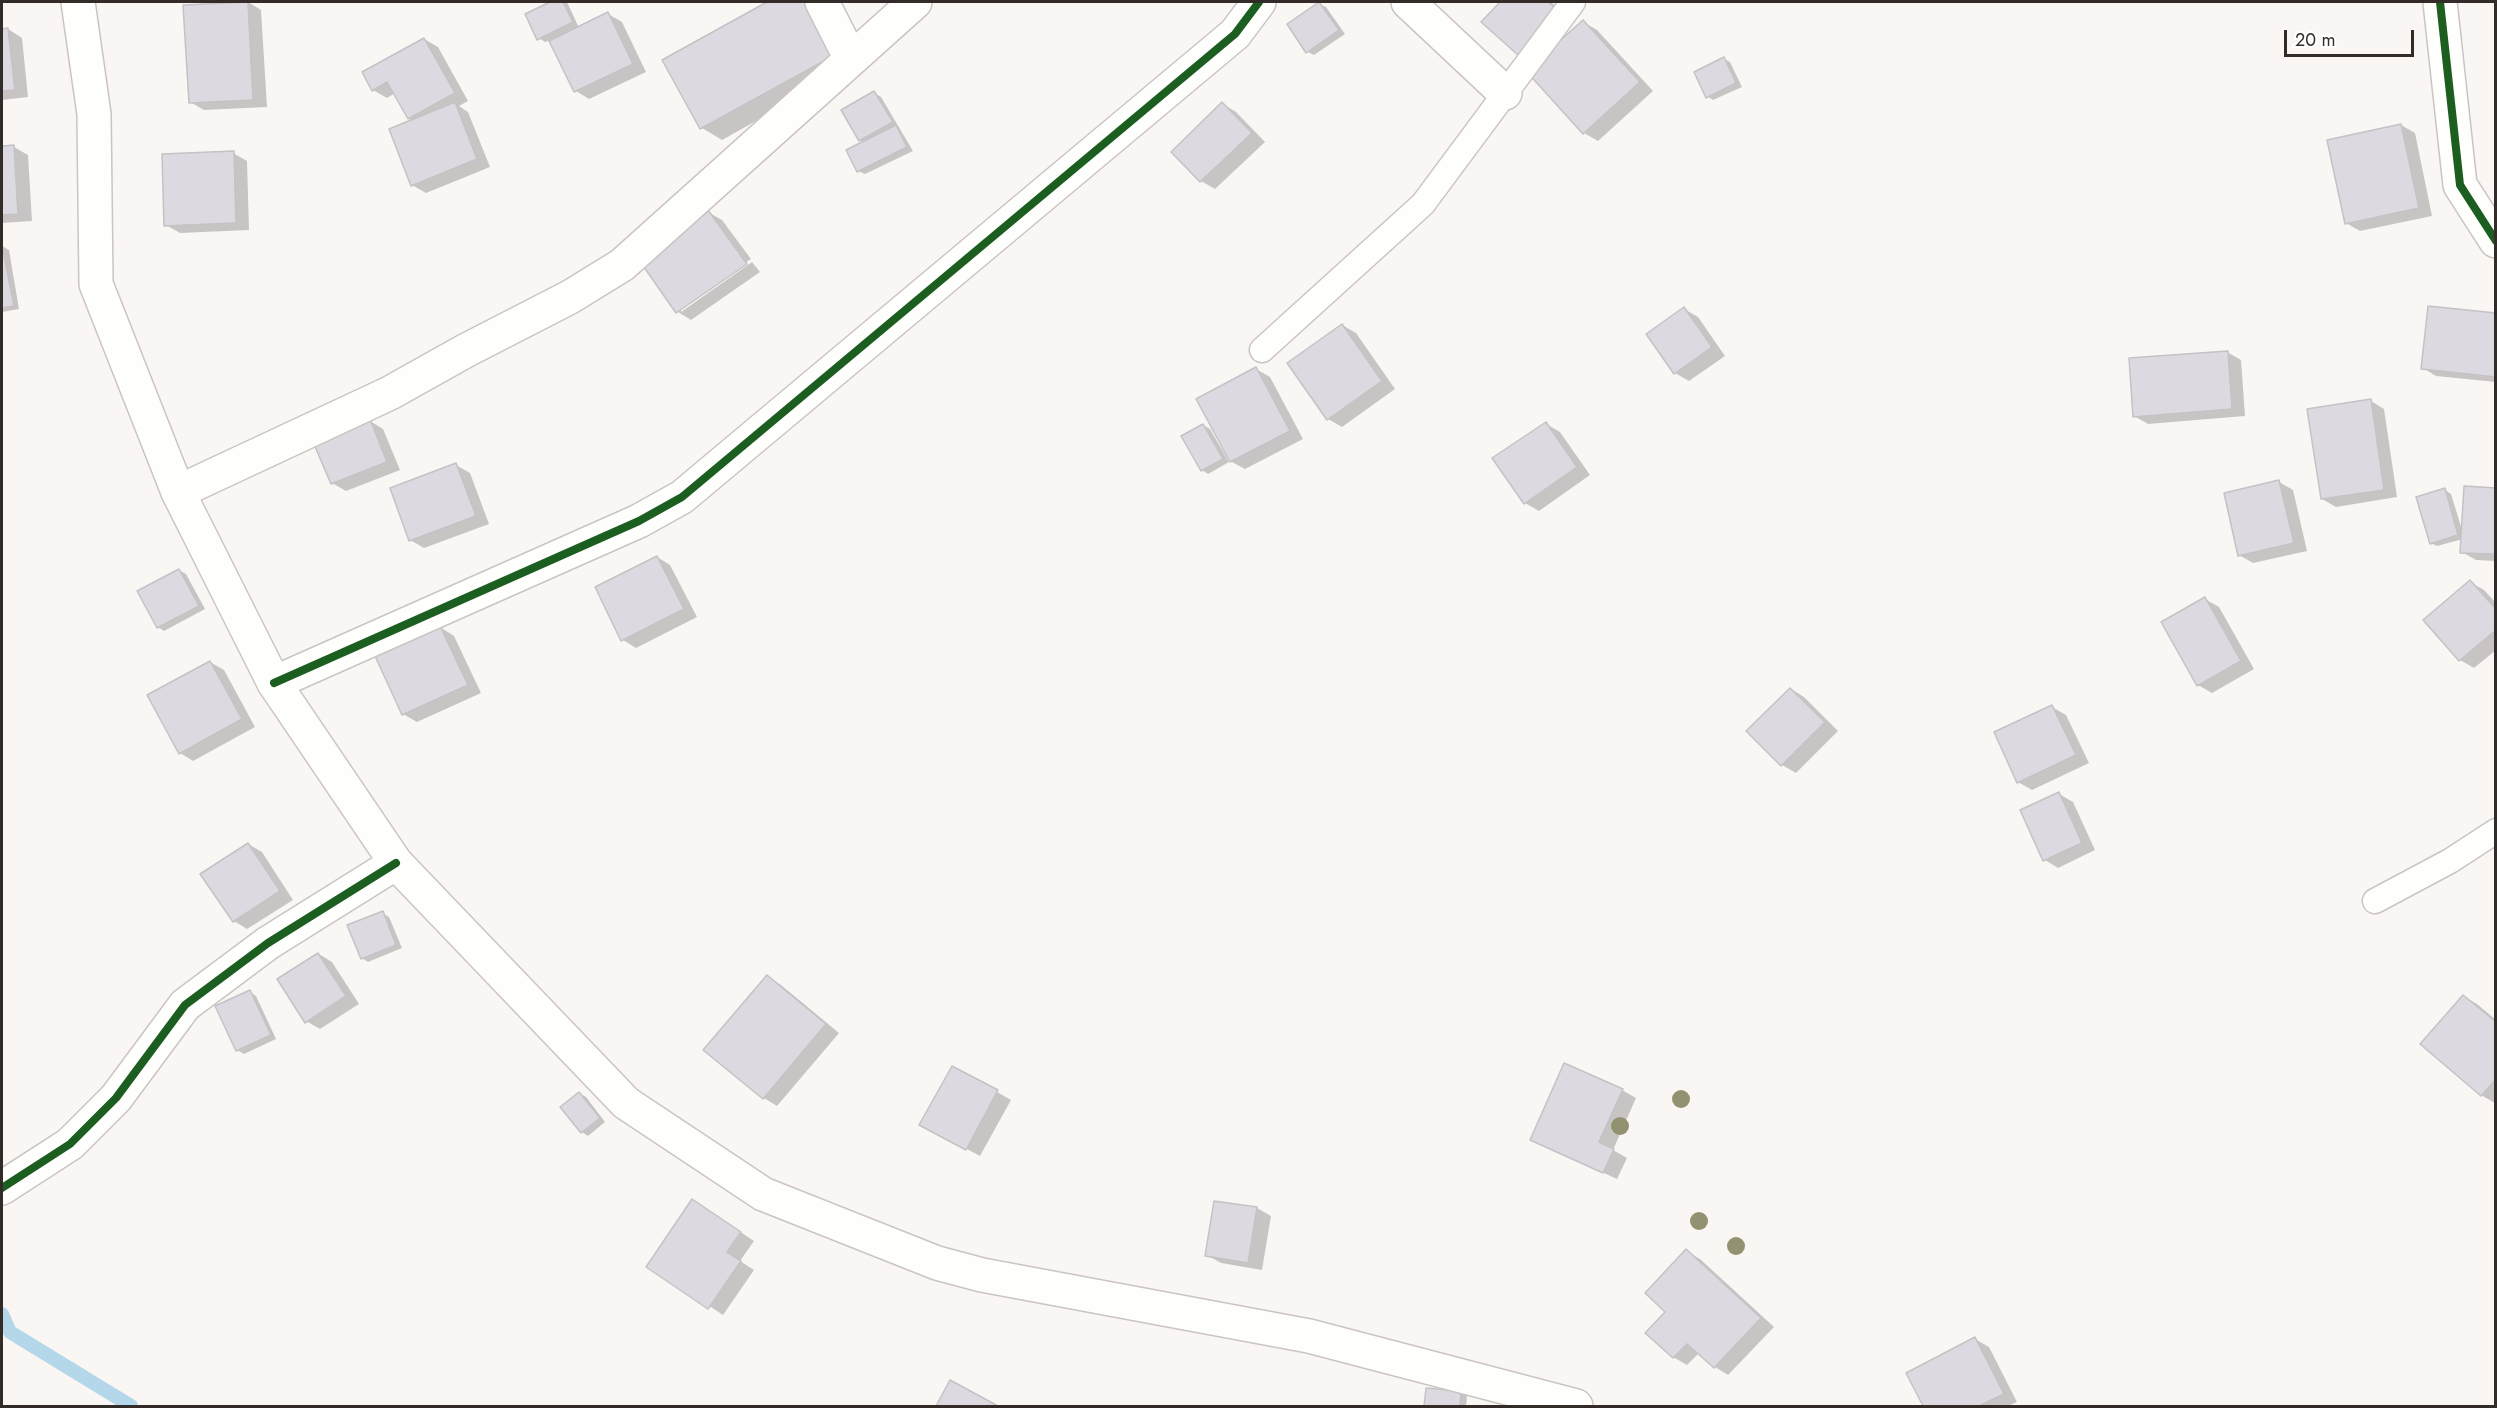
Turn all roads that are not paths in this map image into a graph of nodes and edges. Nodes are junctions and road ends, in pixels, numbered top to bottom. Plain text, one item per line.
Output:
1 (78, 2) edge
2 (822, 2) edge
3 (915, 2) edge
4 (1259, 2) edge
5 (1408, 2) edge
6 (1573, 2) edge
7 (2440, 2) edge
8 (851, 59) junction
9 (1504, 93) junction
10 (2496, 241) edge
11 (1262, 350) dead end
12 (178, 492) junction
13 (274, 683) junction
14 (2496, 831) edge
15 (396, 863) junction
16 (2375, 901) dead end
17 (2, 1188) edge
18 (1576, 1407) edge

1 - 12 street
2 - 8 street
3 - 8 street
4 - 13 street
5 - 9 street
6 - 9 lane
7 - 10 street
8 - 12 street
9 - 11 lane
12 - 13 street
13 - 15 street
14 - 16 lane
15 - 17 street
15 - 18 street

